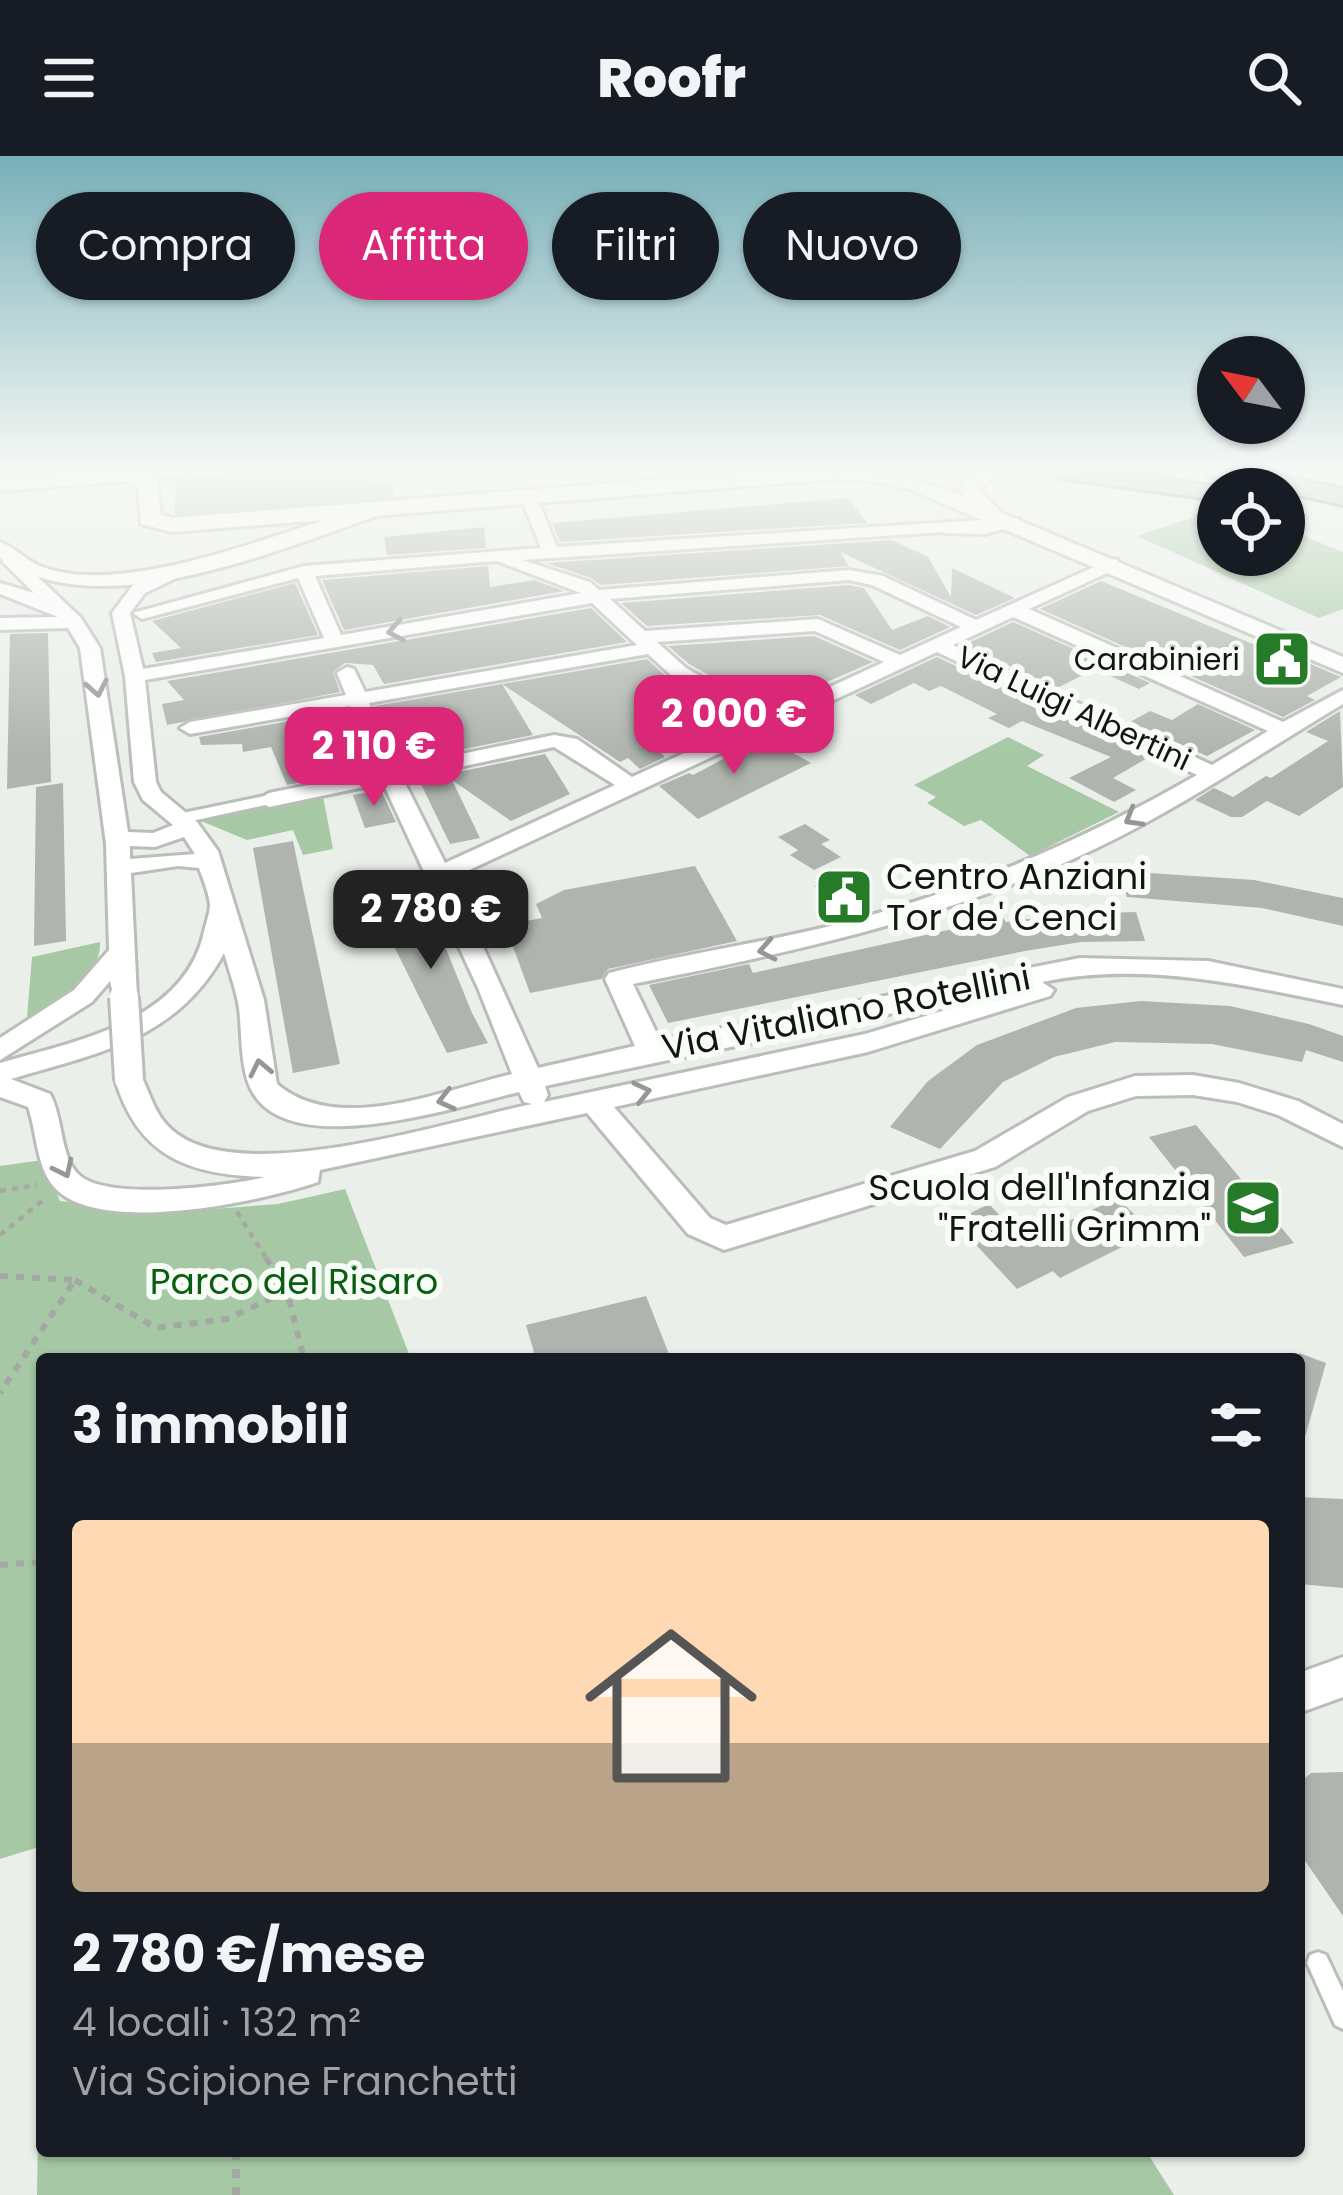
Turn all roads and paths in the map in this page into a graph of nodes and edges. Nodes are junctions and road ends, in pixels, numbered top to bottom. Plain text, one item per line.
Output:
1 (17, 565) edge
2 (29, 565) edge
3 (183, 565) edge
4 (196, 565) edge
5 (373, 565) edge
6 (524, 565) edge
7 (1109, 565) edge
8 (1115, 565) edge
9 (304, 571) junction
10 (0, 588) edge
11 (594, 596) junction
12 (1012, 609) junction
13 (142, 613) dead end
14 (67, 615) junction
15 (0, 624) edge
16 (975, 626) junction
17 (335, 642) junction
18 (645, 643) junction
19 (936, 644) junction
20 (898, 661) junction
21 (1343, 666) edge
22 (347, 673) dead end
23 (135, 676) junction
24 (1343, 697) edge
25 (358, 701) junction
26 (764, 721) junction
27 (190, 728) dead end
28 (1283, 730) junction
29 (1211, 772) junction
30 (388, 776) junction
31 (628, 785) junction
32 (269, 800) joint
33 (183, 823) junction
34 (117, 838) junction
35 (209, 862) junction
36 (118, 868) junction
37 (439, 874) junction
38 (220, 903) junction
39 (119, 956) junction
40 (1343, 997) edge
41 (885, 1004) junction
42 (1343, 1014) edge
43 (907, 1031) junction
44 (0, 1051) edge
45 (651, 1051) junction
46 (0, 1073) edge
47 (528, 1079) junction
48 (0, 1086) edge
49 (594, 1102) junction
50 (540, 1113) junction
51 (1343, 1138) edge
52 (364, 1154) junction
53 (66, 1181) junction
54 (0, 1191) edge
55 (231, 1195) junction
56 (0, 1235) edge
57 (0, 1276) edge
58 (75, 1280) junction
59 (287, 1291) junction
60 (302, 1353) edge
61 (0, 1393) edge
62 (36, 1562) edge
63 (0, 1565) edge
64 (1343, 1677) edge
65 (1305, 1691) edge
66 (1318, 1963) dead end
67 (1343, 2018) edge
68 (236, 2157) edge
69 (236, 2195) edge

1 - 14 street
2 - 3 street
4 - 23 street
5 - 9 street
6 - 11 street
7 - 12 street
8 - 21 street
9 - 13 street
9 - 17 street
10 - 14 street
11 - 16 street
11 -> 17 street
11 - 18 street
12 - 16 street
12 - 28 street
14 - 15 street
14 -> 34 street
16 - 19 street
17 - 23 street
18 - 20 street
18 - 25 street
18 - 26 street
19 - 20 street
19 - 29 street, Via Luigi Albertini
20 - 26 street
22 - 25 street
23 - 33 street
24 - 28 street
25 - 27 street
25 - 30 street
26 - 31 street
28 - 29 street
29 -> 45 street
30 - 31 street
30 - 32 street
30 - 37 street
31 - 37 street
32 - 33 street
33 - 34 street
33 - 35 street
34 - 36 street
35 - 36 street
35 - 38 street
36 - 39 street
37 - 47 street
38 - 46 street
47 -> 38 street, Via Vitaliano Rotellini
39 - 44 street
39 - 52 street, bridge
40 - 41 street, Via Vitaliano Rotellini
41 - 43 street
41 - 45 street, Via Vitaliano Rotellini
42 - 43 street, Via Vitaliano Rotellini
49 -> 43 street, Via Vitaliano Rotellini
45 - 47 street, Via Vitaliano Rotellini
47 - 50 street
48 -> 53 street
49 - 50 street, Via Vitaliano Rotellini
49 - 51 street
50 - 52 street, Via Vitaliano Rotellini
52 - 55 street
53 - 54 path
53 - 55 street
53 - 56 path
55 - 59 path
57 - 58 path
58 - 59 path
58 - 61 path
59 - 60 path
62 - 63 path
64 - 65 street
66 - 67 lane
68 - 69 path

